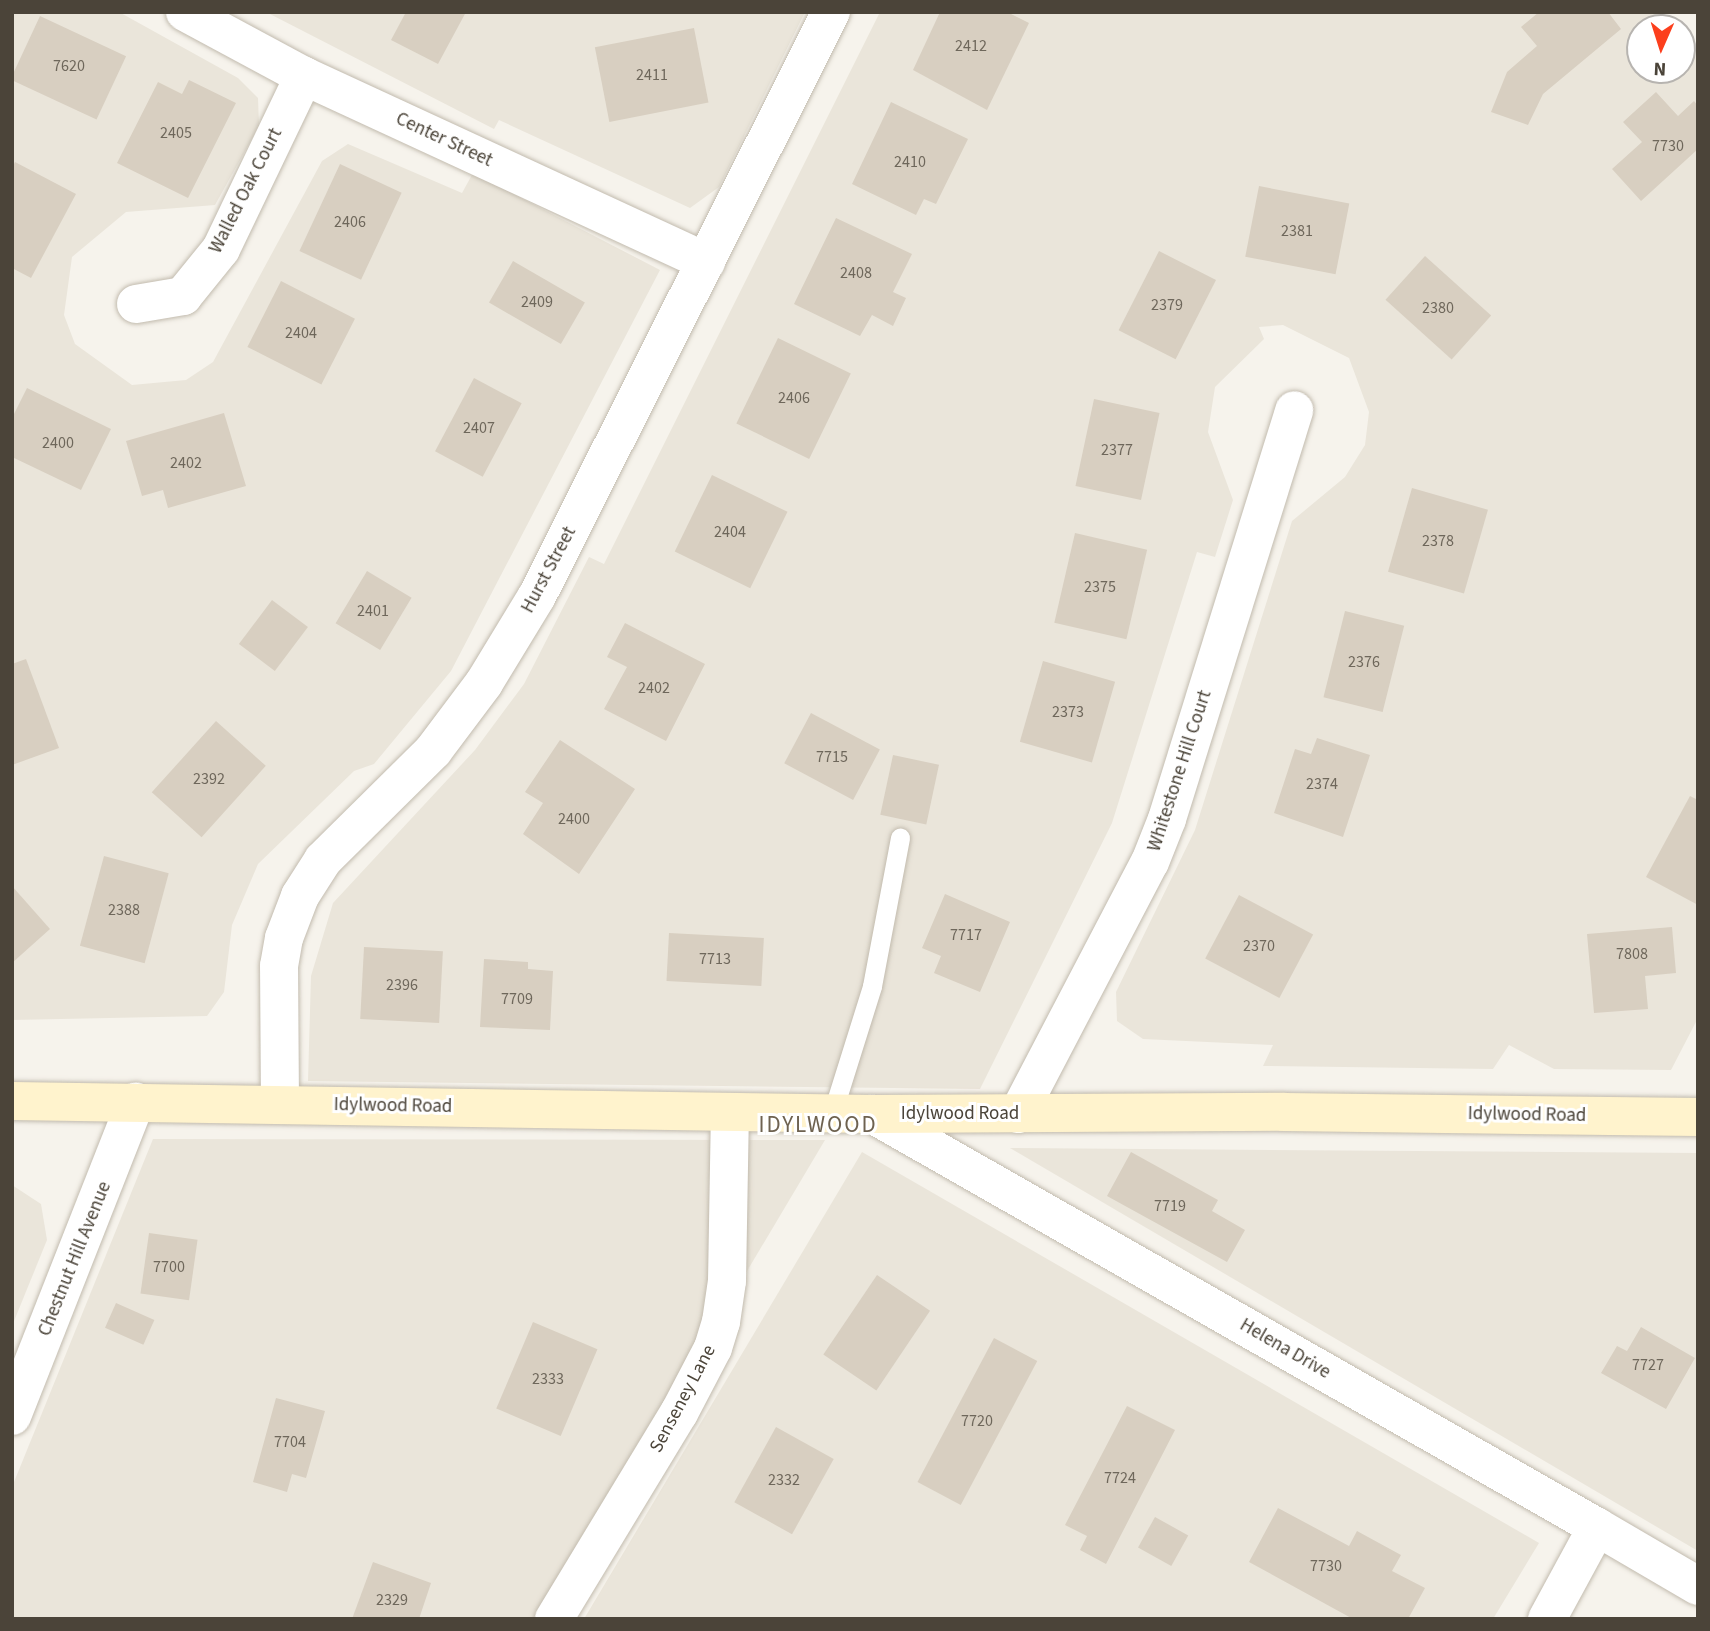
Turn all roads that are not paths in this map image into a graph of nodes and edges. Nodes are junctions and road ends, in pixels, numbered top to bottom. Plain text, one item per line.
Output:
1 (185, 12) edge
2 (831, 12) edge
3 (304, 76) junction
4 (706, 262) junction
5 (136, 304) dead end
6 (1294, 410) dead end
7 (900, 838) dead end
8 (12, 1101) edge
9 (136, 1102) junction
10 (280, 1105) junction
11 (730, 1112) junction
12 (832, 1114) junction
13 (872, 1114) junction
14 (1018, 1114) junction
15 (1698, 1116) edge
16 (12, 1416) edge
17 (1597, 1527) junction
18 (1698, 1586) edge
19 (554, 1619) edge
20 (1547, 1619) edge

1 - 3 street, Center Street
2 - 4 street, Hurst Street
3 - 4 street, Center Street
3 - 5 street, Walled Oak Court
4 - 10 street, Hurst Street
6 - 14 street, Whitestone Hill Court
7 - 12 lane
8 - 9 main road, Idylwood Road
9 - 10 main road, Idylwood Road
9 - 16 street, Chestnut Hill Avenue
10 - 11 main road, Idylwood Road
11 - 12 main road, Idylwood Road
11 - 19 street, Senseney Lane
12 - 13 main road, Idylwood Road
13 - 14 main road, Idylwood Road
13 - 17 street, Helena Drive
14 - 15 main road, Idylwood Road
17 - 18 street, Helena Drive
17 - 20 street

